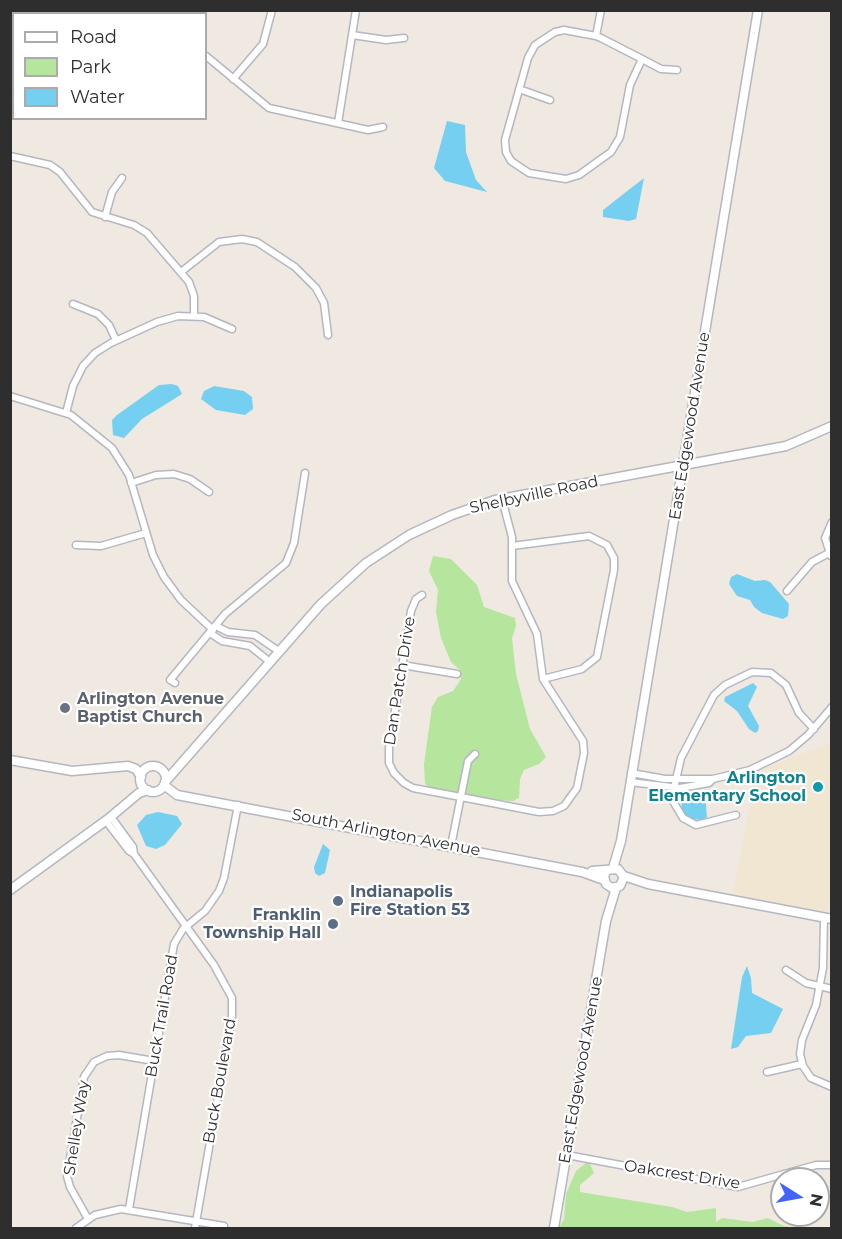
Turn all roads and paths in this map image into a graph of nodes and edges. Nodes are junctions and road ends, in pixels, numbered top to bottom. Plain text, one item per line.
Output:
1 (272, 10) edge
2 (356, 10) edge
3 (601, 10) edge
4 (758, 10) edge
5 (352, 35) junction
6 (596, 36) junction
7 (404, 38) dead end
8 (207, 57) edge
9 (642, 59) junction
10 (677, 70) dead end
11 (233, 79) junction
12 (519, 89) junction
13 (550, 100) dead end
14 (338, 123) junction
15 (383, 127) dead end
16 (10, 156) edge
17 (122, 178) dead end
18 (105, 217) junction
19 (181, 272) junction
20 (74, 304) dead end
21 (194, 315) junction
22 (232, 329) dead end
23 (328, 335) dead end
24 (116, 340) junction
25 (10, 396) edge
26 (66, 413) junction
27 (831, 426) edge
28 (683, 465) junction
29 (306, 473) dead end
30 (131, 483) junction
31 (208, 492) dead end
32 (502, 499) junction
33 (831, 522) edge
34 (146, 533) junction
35 (76, 545) dead end
36 (512, 546) junction
37 (830, 555) edge
38 (787, 591) dead end
39 (422, 595) dead end
40 (213, 630) junction
41 (279, 652) junction
42 (270, 662) junction
43 (402, 665) junction
44 (457, 674) dead end
45 (543, 679) junction
46 (175, 683) dead end
47 (831, 707) edge
48 (813, 729) junction
49 (475, 754) dead end
50 (10, 760) edge
51 (185, 760) junction
52 (108, 767) junction
53 (151, 767) junction
54 (161, 770) junction
55 (141, 778) junction
56 (630, 778) junction
57 (165, 783) junction
58 (675, 784) junction
59 (152, 791) junction
60 (189, 797) junction
61 (461, 797) junction
62 (128, 801) junction
63 (238, 804) junction
64 (736, 814) dead end
65 (108, 819) junction
66 (621, 841) junction
67 (451, 846) junction
68 (610, 869) junction
69 (582, 872) junction
70 (623, 874) junction
71 (605, 882) junction
72 (648, 884) junction
73 (618, 886) junction
74 (10, 890) edge
75 (608, 912) junction
76 (828, 918) edge
77 (187, 925) junction
78 (786, 970) dead end
79 (820, 986) junction
80 (831, 989) edge
81 (154, 1061) junction
82 (802, 1064) junction
83 (767, 1072) dead end
84 (831, 1087) edge
85 (567, 1155) junction
86 (831, 1165) edge
87 (129, 1209) junction
88 (88, 1219) junction
89 (195, 1225) edge
90 (224, 1226) dead end
91 (76, 1228) edge
92 (554, 1228) edge

1 - 11 street
2 - 5 street
3 - 6 street
4 - 28 main road, East Edgewood Avenue
5 - 7 street
5 - 14 street
6 - 9 street
6 - 12 street
8 - 11 street
9 - 10 street
9 - 12 street
11 - 14 street
12 - 13 street
14 - 15 street
16 - 18 street
17 - 18 street
18 - 19 street
19 - 21 street
19 - 23 street
20 - 24 street
21 - 22 street
21 - 24 street
24 - 26 street
25 - 26 street
26 - 30 street
27 - 28 main road, Shelbyville Road
28 - 32 main road, Shelbyville Road
28 - 56 main road, East Edgewood Avenue
29 - 40 street
30 - 31 street
30 - 34 street
32 - 36 street
32 - 41 main road, Shelbyville Road
33 - 37 street
34 - 35 street
34 - 40 street
36 - 45 street
36 - 45 street
37 - 38 street
39 - 43 street, Dan Patch Drive
40 - 41 street
40 - 42 street
40 - 46 street
41 - 42 main road, Shelbyville Road
42 - 51 main road, Shelbyville Road
43 - 44 street
43 - 61 street, Dan Patch Drive
45 - 61 street
47 - 48 street
48 - 58 street
48 - 58 street
49 - 61 street
50 - 52 main road
51 - 54 main road
51 - 57 main road
52 - 53 main road
52 - 55 main road
53 - 54 main road
53 - 55 main road
54 - 57 main road
55 - 59 main road
55 - 62 main road
56 - 58 street
56 - 66 main road, East Edgewood Avenue
57 - 59 main road
57 - 60 main road, South Arlington Avenue
58 - 64 street
59 - 60 main road, South Arlington Avenue
59 - 62 main road
60 - 63 main road, South Arlington Avenue
61 - 67 street
62 - 65 main road
63 - 67 main road, South Arlington Avenue
63 - 77 street, Buck Trail Road
65 - 74 main road
65 - 77 street, Buck Boulevard
66 - 68 main road
66 - 70 main road
67 - 69 main road, South Arlington Avenue
68 - 69 main road, South Arlington Avenue
68 - 70 main road
68 - 71 main road
69 - 71 main road, South Arlington Avenue
70 - 72 main road
70 - 73 main road
71 - 73 main road, South Arlington Avenue
71 - 75 main road
72 - 73 main road
72 - 76 main road
73 - 75 main road
75 - 85 main road, East Edgewood Avenue
76 - 79 street
77 - 81 street, Buck Trail Road
77 - 89 street, Buck Boulevard
78 - 79 street
79 - 80 street
79 - 82 street
81 - 87 street, Buck Trail Road
81 - 88 street, Shelley Way
82 - 83 street
82 - 84 street
85 - 86 street, Oakcrest Drive
85 - 92 main road, East Edgewood Avenue
87 - 88 street
87 - 89 street
88 - 91 street
89 - 90 street

